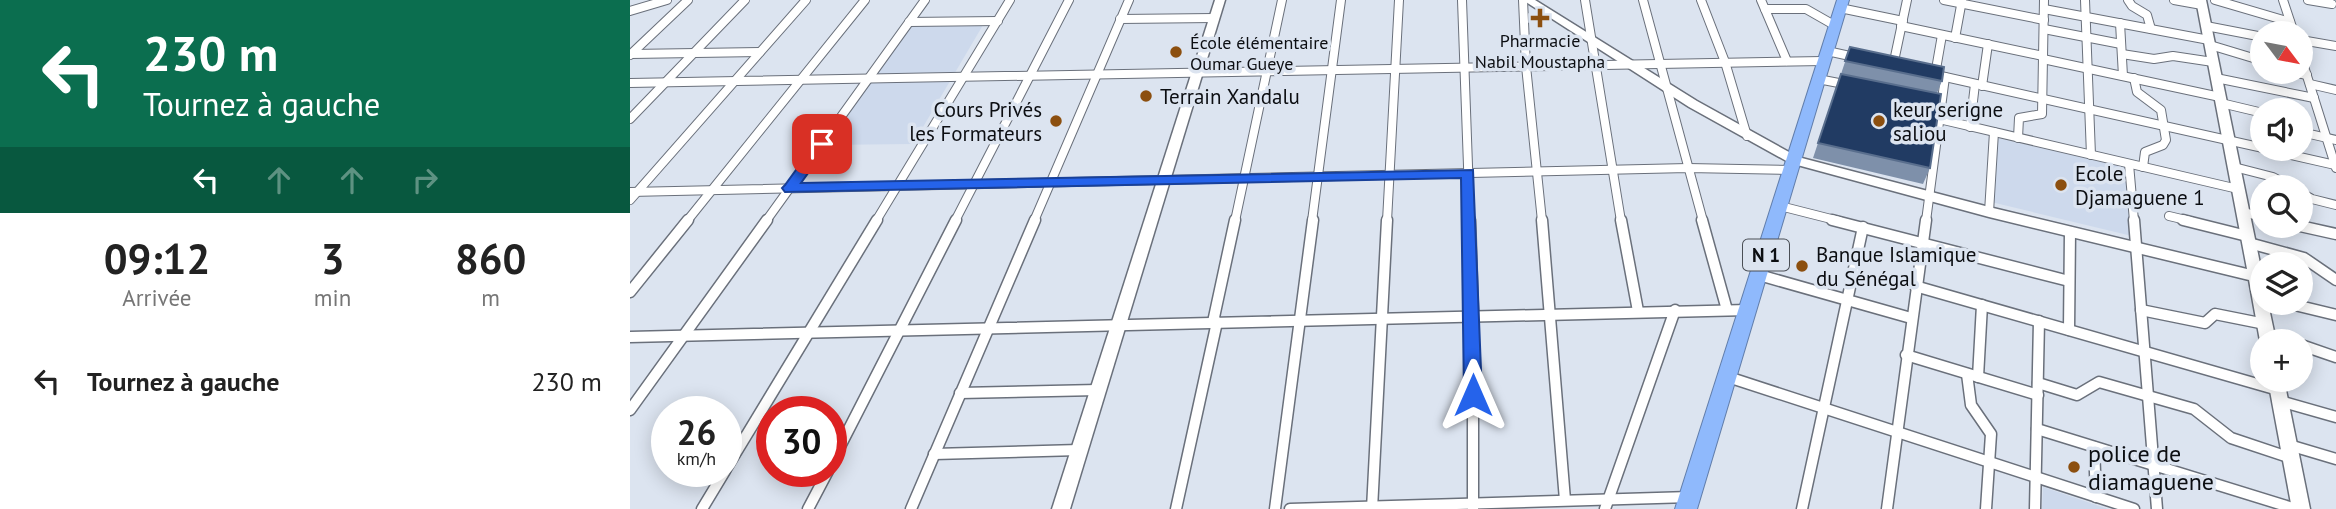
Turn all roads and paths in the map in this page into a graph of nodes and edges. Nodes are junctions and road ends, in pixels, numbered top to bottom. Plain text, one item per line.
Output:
1 (667, 0) edge
2 (688, 0) edge
3 (745, 0) edge
4 (806, 0) edge
5 (865, 0) edge
6 (925, 0) edge
7 (1010, 0) edge
8 (1069, 0) edge
9 (1129, 0) edge
10 (1220, 0) edge
11 (1282, 0) edge
12 (1341, 0) edge
13 (1399, 0) edge
14 (1462, 0) edge
15 (1526, 0) edge
16 (1586, 0) edge
17 (1643, 0) edge
18 (1701, 0) edge
19 (1760, 0) edge
20 (1907, 0) edge
21 (1944, 0) edge
22 (2085, 0) edge
23 (2127, 0) edge
24 (2174, 0) edge
25 (2215, 0) edge
26 (2283, 0) edge
27 (2308, 0) edge
28 (1962, 2) edge
29 (2331, 2) edge
30 (2201, 3) edge
31 (2044, 4) edge
32 (1765, 9) junction
33 (630, 10) edge
34 (1839, 11) edge
35 (2336, 15) edge
36 (2085, 16) junction
37 (1214, 18) junction
38 (1120, 19) junction
39 (998, 20) junction
40 (2287, 21) edge
41 (2290, 21) edge
42 (909, 22) junction
43 (2120, 23) junction
44 (1902, 24) junction
45 (2044, 24) junction
46 (2151, 29) junction
47 (1942, 35) junction
48 (1955, 37) junction
49 (2084, 37) junction
50 (2208, 37) junction
51 (2250, 37) edge
52 (1593, 40) junction
53 (2314, 42) edge
54 (1988, 44) junction
55 (2121, 44) junction
56 (2336, 46) edge
57 (760, 52) junction
58 (694, 53) junction
59 (631, 54) edge
60 (2122, 54) junction
61 (2250, 55) edge
62 (2043, 57) junction
63 (1866, 60) edge
64 (1787, 61) junction
65 (1725, 62) junction
66 (2213, 62) junction
67 (1661, 63) junction
68 (1880, 63) edge
69 (1630, 64) junction
70 (1823, 64) junction
71 (1595, 65) junction
72 (1526, 66) junction
73 (1893, 66) junction
74 (1464, 67) junction
75 (1395, 68) junction
76 (1903, 68) edge
77 (2086, 68) junction
78 (1332, 70) junction
79 (1267, 71) junction
80 (1198, 72) junction
81 (1924, 73) edge
82 (1097, 74) junction
83 (1031, 75) junction
84 (965, 76) junction
85 (1940, 76) junction
86 (2123, 76) junction
87 (869, 77) junction
88 (2134, 78) junction
89 (2216, 78) junction
90 (801, 79) junction
91 (735, 80) junction
92 (666, 82) junction
93 (2314, 82) edge
94 (630, 83) edge
95 (2309, 84) edge
96 (1979, 85) junction
97 (1859, 87) edge
98 (1668, 89) junction
99 (2336, 90) edge
100 (2314, 98) junction
101 (2043, 99) junction
102 (2221, 100) junction
103 (1928, 101) edge
104 (1941, 104) junction
105 (2089, 109) junction
106 (2250, 109) edge
107 (630, 119) edge
108 (1939, 120) junction
109 (2163, 126) junction
110 (1970, 127) junction
111 (1994, 132) junction
112 (2313, 135) edge
113 (1747, 136) junction
114 (2018, 138) junction
115 (2332, 139) edge
116 (2229, 140) junction
117 (2250, 145) edge
118 (2091, 155) junction
119 (2313, 160) edge
120 (2129, 164) junction
121 (1793, 165) junction
122 (2336, 166) edge
123 (2143, 167) junction
124 (2234, 167) junction
125 (1688, 168) junction
126 (1612, 170) junction
127 (1538, 172) junction
128 (1468, 173) junction
129 (1390, 175) junction
130 (2267, 175) edge
131 (1318, 177) junction
132 (1244, 178) junction
133 (1164, 180) junction
134 (1051, 183) junction
135 (975, 184) junction
136 (898, 186) junction
137 (790, 188) junction
138 (2238, 189) junction
139 (712, 190) junction
140 (632, 194) edge
141 (1930, 197) junction
142 (2313, 199) edge
143 (2336, 205) edge
144 (1780, 206) junction
145 (1989, 212) junction
146 (2243, 212) junction
147 (2250, 214) edge
148 (2169, 216) dead end
149 (1863, 227) junction
150 (2313, 229) edge
151 (2070, 232) junction
152 (2336, 234) edge
153 (2248, 240) junction
154 (1921, 243) junction
155 (2136, 248) junction
156 (2250, 252) edge
157 (1759, 275) junction
158 (2250, 275) edge
159 (2336, 280) edge
160 (2069, 281) junction
161 (1915, 286) junction
162 (630, 292) edge
163 (1847, 300) junction
164 (1982, 305) junction
165 (2313, 309) edge
166 (1675, 310) junction
167 (1727, 310) junction
168 (1748, 310) junction
169 (2141, 310) junction
170 (1638, 311) junction
171 (1549, 314) junction
172 (1473, 315) junction
173 (2336, 315) edge
174 (1382, 318) junction
175 (1911, 318) junction
176 (1299, 320) junction
177 (2039, 321) junction
178 (1215, 322) junction
179 (1119, 325) junction
180 (988, 328) junction
181 (2256, 329) edge
182 (901, 330) junction
183 (2069, 330) junction
184 (809, 333) junction
185 (684, 336) junction
186 (630, 337) edge
187 (2313, 349) edge
188 (2145, 351) junction
189 (1906, 355) junction
190 (2336, 358) edge
191 (1973, 375) junction
192 (1728, 377) junction
193 (2250, 382) edge
194 (2038, 389) junction
195 (1098, 390) junction
196 (2278, 392) edge
197 (2282, 392) edge
198 (960, 393) junction
199 (2148, 394) junction
200 (1823, 409) junction
201 (630, 411) edge
202 (2336, 417) edge
203 (2037, 429) junction
204 (847, 433) edge
205 (1897, 433) junction
206 (742, 444) edge
207 (2094, 447) junction
208 (1079, 450) junction
209 (2290, 452) junction
210 (934, 454) junction
211 (2336, 459) edge
212 (1989, 462) junction
213 (2154, 465) junction
214 (2036, 477) junction
215 (716, 487) edge
216 (820, 487) edge
217 (2096, 497) junction
218 (1565, 500) junction
219 (1688, 503) edge
220 (1607, 504) edge
221 (1473, 505) edge
222 (1372, 508) edge
223 (702, 509) edge
224 (808, 509) edge
225 (911, 509) edge
226 (1061, 509) edge
227 (1176, 509) edge
228 (1275, 509) edge
229 (1290, 509) edge
230 (1802, 509) edge
231 (1887, 509) edge
232 (1986, 509) edge
233 (2035, 509) edge
234 (2134, 509) edge
235 (2157, 509) edge
236 (2296, 509) edge
237 (2301, 509) edge

1 - 33 street
2 - 59 street
3 - 58 street
4 - 57 street
5 - 90 street
6 - 42 street
7 - 39 street
8 - 83 street
9 - 38 street
10 - 37 main road
11 - 79 street
12 - 78 street
13 - 75 street
14 - 74 street
15 - 52 main road
15 - 72 street
16 - 52 street
17 - 67 street
18 - 65 street
19 - 32 street
20 - 44 street
21 - 28 street
22 - 36 street
23 - 46 street
24 - 30 street
25 - 40 street
26 - 41 street
27 - 29 street
28 - 45 street
28 - 48 street
29 - 35 street
30 - 50 main road
31 - 36 street
31 - 45 street
32 - 34 street
32 - 64 street
34 - 44 street
34 - 70 highway, N 1
36 - 43 street
36 - 49 street
37 - 38 street
37 - 80 main road
38 - 82 street
39 - 42 street
39 - 84 street
42 - 87 street
43 - 46 street
43 - 55 street
44 - 47 street
44 - 73 street
45 - 49 street
45 - 62 street
46 - 50 street
47 - 48 street
47 - 85 street
48 - 54 street
49 - 55 street
49 - 77 street
50 - 51 street
50 - 61 street
50 - 66 main road
52 - 69 main road
52 - 71 street
53 - 56 street
54 - 62 street
54 - 96 street
55 - 60 street
57 - 58 street
57 - 91 street
58 - 59 street
58 - 92 street
60 - 66 street
60 - 86 street
62 - 77 street
62 - 101 street
63 - 70 street
64 - 65 street
64 - 70 street
65 - 67 street
65 - 113 street
66 - 89 main road
67 - 69 street
67 - 98 street
68 - 73 street
69 - 71 street
69 - 98 main road
70 - 97 street
70 - 121 highway, N 1
71 - 72 street
71 - 126 street
72 - 74 street
72 - 127 street
73 - 76 street
74 - 75 street
74 - 128 street
75 - 78 street
75 - 129 street
77 - 86 street
77 - 105 street
78 - 79 street
78 - 131 street
79 - 80 street
79 - 132 street
80 - 82 street
80 - 133 main road
81 - 85 street
82 - 83 street
82 - 134 street
83 - 84 street
83 - 135 street
84 - 87 street
84 - 136 street
85 - 96 street
85 - 104 street
86 - 88 street
87 - 90 street
87 - 137 street
88 - 102 street
88 - 109 street
89 - 100 street
89 - 102 main road
90 - 91 street
90 - 139 street
91 - 92 street
91 - 140 street
92 - 94 street
92 - 107 street
93 - 99 street
95 - 100 street
96 - 101 street
96 - 110 street
98 - 113 main road
98 - 125 street
100 - 115 street
101 - 105 street
101 - 114 street
102 - 106 street
102 - 116 main road
103 - 104 street
104 - 108 street
105 - 109 street
105 - 118 street
108 - 110 street
108 - 141 street
109 - 116 street
109 - 123 street
110 - 111 street
111 - 114 street
111 - 145 street
112 - 115 street
113 - 121 main road
114 - 118 street
115 - 122 street
116 - 117 street
116 - 124 main road
118 - 120 street
119 - 122 street
120 - 123 street
120 - 155 street
121 - 125 street
121 - 141 main road
121 - 144 highway, N 1
123 - 138 street
124 - 130 street
124 - 138 main road
125 - 126 street
125 - 167 street
126 - 127 street
126 - 170 street
127 - 128 street
127 - 171 street
128 - 129 street
128 - 172 street
129 - 131 street
129 - 174 street
131 - 132 street
131 - 176 street
132 - 133 street
132 - 178 street
133 - 134 street
133 - 179 main road
134 - 135 street
134 - 180 street
135 - 136 street
135 - 182 street
136 - 137 street
136 - 184 street
137 - 139 street
137 - 185 street
138 - 146 main road
139 - 140 street
139 - 162 street
141 - 145 main road
141 - 154 street
142 - 143 street
144 - 149 street
144 - 157 highway, N 1
145 - 151 main road
146 - 147 street
146 - 153 main road
148 - 153 street
149 - 154 street
149 - 163 street
150 - 152 street
151 - 155 main road
151 - 160 street
153 - 156 main road
153 - 159 street
154 - 160 street
154 - 161 street
155 - 158 main road
155 - 169 street
157 - 163 street
157 - 168 highway, N 1
160 - 183 street
161 - 164 street
161 - 175 street
163 - 175 street
163 - 200 street
164 - 177 street
164 - 191 street
165 - 173 street
166 - 167 street
166 - 170 street
166 - 220 street
167 - 168 street
168 - 192 highway, N 1
169 - 181 street
169 - 188 street
170 - 171 street
171 - 172 street
171 - 218 street
172 - 174 street
172 - 221 street
174 - 176 street
174 - 222 street
175 - 189 street
176 - 178 street
176 - 228 street
177 - 183 street
177 - 194 street
178 - 179 street
178 - 227 street
179 - 180 street
179 - 195 main road
180 - 182 street
180 - 198 street
182 - 184 street
182 - 204 street
183 - 188 street
184 - 185 street
184 - 206 street
185 - 186 street
185 - 201 street
187 - 190 street
188 - 193 street
188 - 199 street
189 - 191 street
189 - 205 street
191 - 194 street
191 - 212 street
192 - 200 street
192 - 219 highway, N 1
194 - 199 street
194 - 203 street
195 - 198 street
195 - 208 main road
196 - 209 main road
197 - 202 street
198 - 210 street
199 - 209 street
199 - 213 street
200 - 205 street
200 - 230 street
203 - 207 street
203 - 214 street
205 - 212 street
205 - 231 street
207 - 213 street
207 - 217 street
208 - 210 street
208 - 226 main road
209 - 211 street
209 - 237 main road
210 - 225 street
212 - 214 street
212 - 232 street
213 - 235 street
213 - 236 street
214 - 217 street
214 - 233 street
215 - 223 street
216 - 224 street
217 - 234 street
218 - 220 street
218 - 221 street
219 - 220 street
221 - 222 street
222 - 229 street

